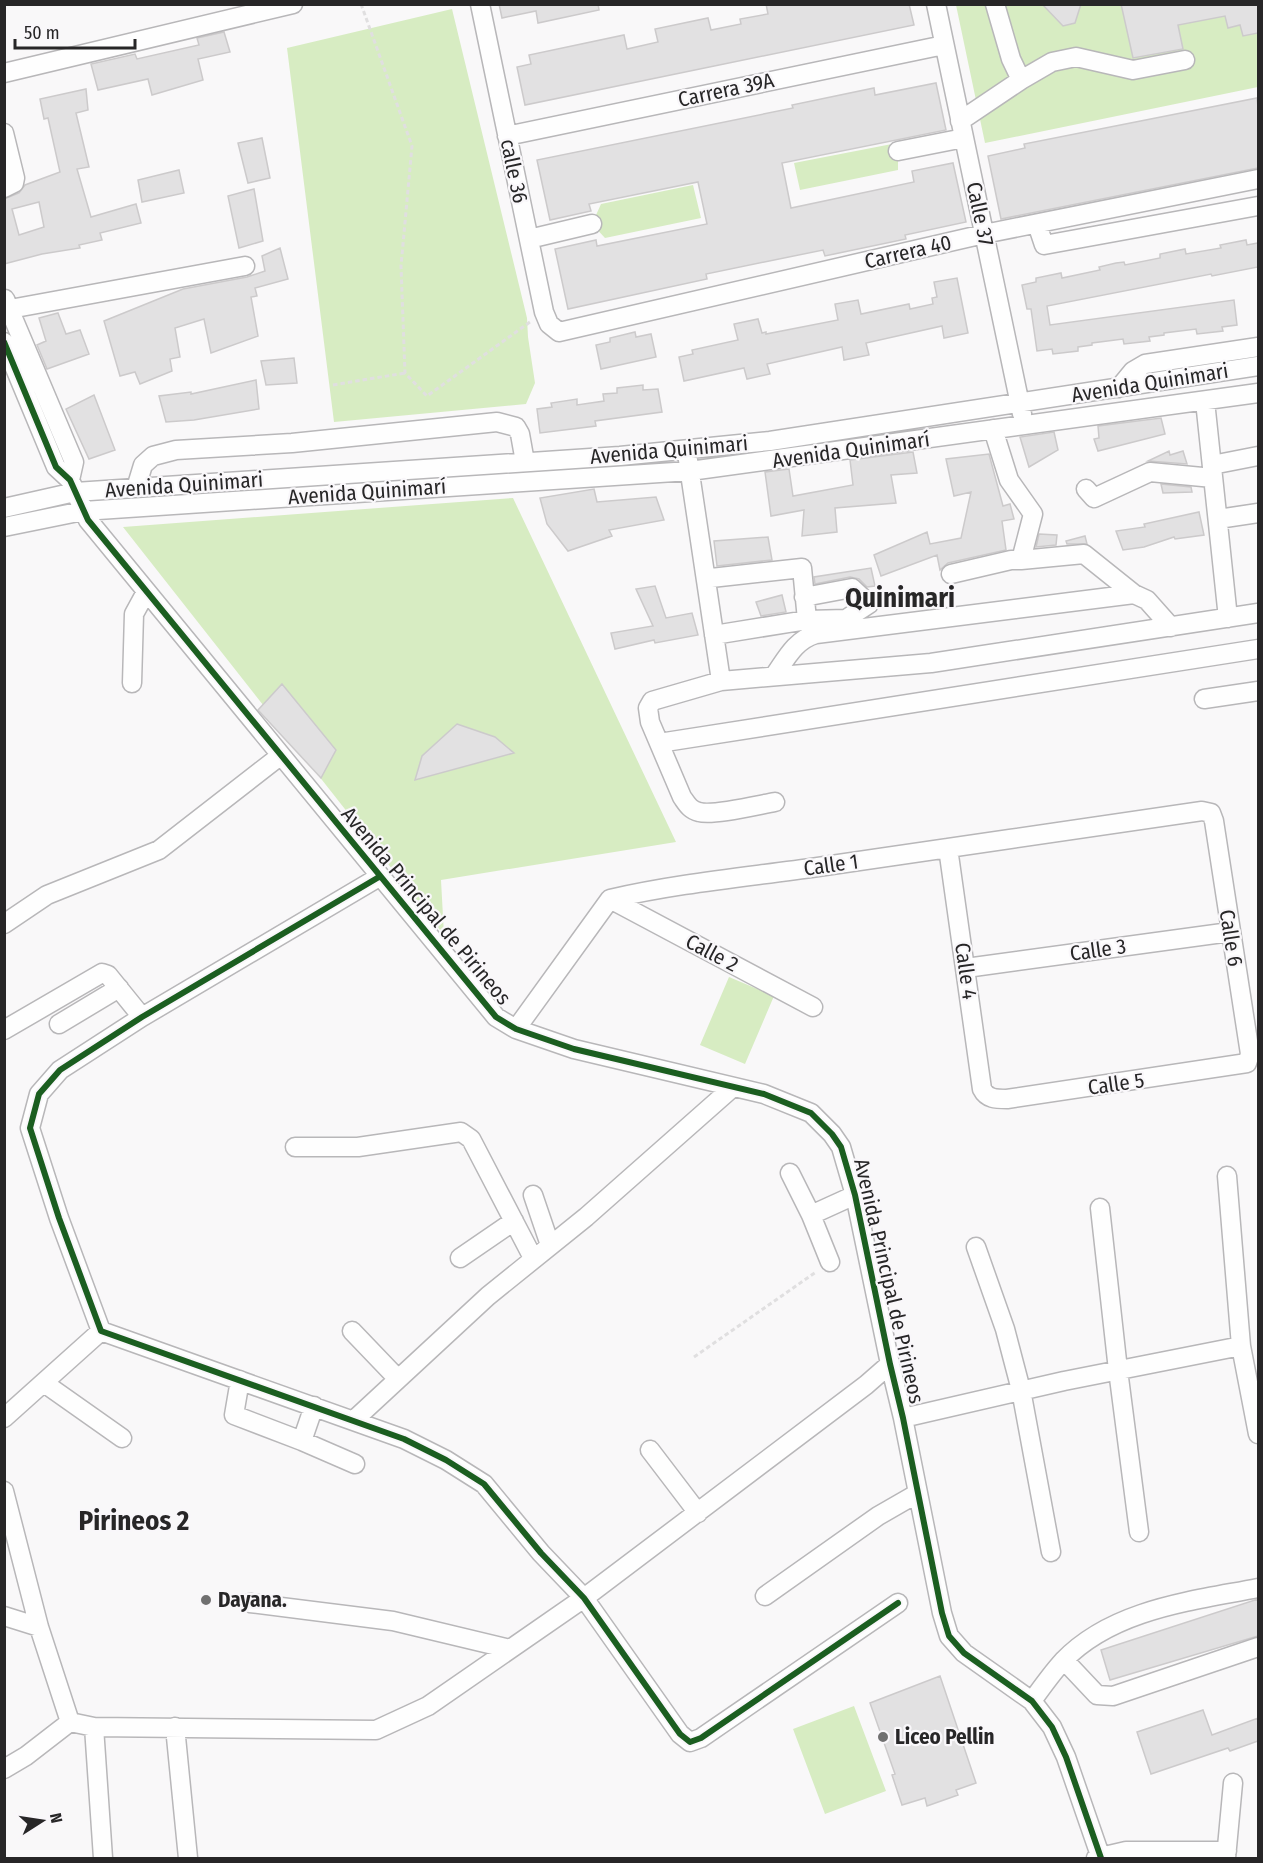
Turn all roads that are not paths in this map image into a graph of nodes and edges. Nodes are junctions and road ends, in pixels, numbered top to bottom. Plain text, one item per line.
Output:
1 (293, 4) edge
2 (480, 4) edge
3 (936, 4) edge
4 (995, 4) edge
5 (254, 8) edge
6 (944, 45) junction
7 (1185, 60) dead end
8 (4, 73) edge
9 (1021, 80) junction
10 (962, 130) junction
11 (4, 133) edge
12 (507, 135) junction
13 (898, 151) dead end
14 (1258, 179) edge
15 (4, 188) edge
16 (1258, 206) edge
17 (592, 224) dead end
18 (1037, 224) junction
19 (984, 234) junction
20 (529, 239) junction
21 (245, 266) dead end
22 (7, 304) edge
23 (559, 332) joint
24 (4, 342) edge
25 (1258, 347) edge
26 (1258, 366) edge
27 (11, 374) edge
28 (1119, 388) junction
29 (1258, 393) edge
30 (1205, 401) junction
31 (1020, 403) junction
32 (1024, 424) junction
33 (993, 429) junction
34 (686, 449) junction
35 (1258, 456) edge
36 (525, 462) junction
37 (690, 471) junction
38 (1213, 471) junction
39 (72, 486) junction
40 (136, 488) junction
41 (1086, 489) dead end
42 (4, 508) edge
43 (83, 511) junction
44 (1258, 513) edge
45 (1218, 519) junction
46 (4, 527) edge
47 (1021, 560) junction
48 (951, 574) dead end
49 (711, 578) dead end
50 (146, 592) junction
51 (1134, 594) junction
52 (804, 597) junction
53 (1258, 613) edge
54 (1228, 618) junction
55 (807, 620) junction
56 (1171, 627) junction
57 (714, 636) junction
58 (1258, 649) edge
59 (774, 676) junction
60 (721, 681) junction
61 (132, 683) dead end
62 (1258, 691) edge
63 (1203, 699) dead end
64 (659, 743) junction
65 (280, 756) junction
66 (775, 802) dead end
67 (1210, 813) joint
68 (948, 848) junction
69 (379, 877) junction
70 (610, 899) junction
71 (4, 924) edge
72 (1230, 932) junction
73 (966, 968) junction
74 (118, 988) junction
75 (813, 1007) dead end
76 (142, 1017) junction
77 (59, 1024) dead end
78 (516, 1029) junction
79 (4, 1030) edge
80 (1247, 1063) joint
81 (732, 1088) junction
82 (985, 1094) joint
83 (295, 1147) dead end
84 (790, 1173) dead end
85 (1227, 1176) dead end
86 (533, 1195) dead end
87 (855, 1195) junction
88 (1100, 1208) dead end
89 (811, 1215) junction
90 (514, 1221) junction
91 (550, 1245) junction
92 (976, 1247) dead end
93 (460, 1258) dead end
94 (533, 1258) junction
95 (830, 1262) road end
96 (102, 1331) junction
97 (352, 1331) dead end
98 (1241, 1346) junction
99 (890, 1364) junction
100 (1118, 1370) junction
101 (398, 1379) junction
102 (240, 1380) junction
103 (44, 1383) junction
104 (1021, 1390) junction
105 (314, 1406) junction
106 (4, 1418) edge
107 (903, 1418) junction
108 (354, 1420) junction
109 (1258, 1434) edge
110 (122, 1438) dead end
111 (302, 1441) junction
112 (650, 1450) dead end
113 (355, 1464) dead end
114 (4, 1491) edge
115 (918, 1493) junction
116 (698, 1513) junction
117 (1139, 1532) dead end
118 (1051, 1552) dead end
119 (1258, 1588) edge
120 (765, 1596) dead end
121 (584, 1598) junction
122 (250, 1603) dead end
123 (898, 1603) dead end
124 (4, 1616) edge
125 (39, 1627) junction
126 (1258, 1647) edge
127 (510, 1648) junction
128 (1064, 1660) junction
129 (1032, 1701) junction
130 (70, 1722) junction
131 (94, 1727) junction
132 (175, 1727) junction
133 (4, 1769) edge
134 (1233, 1783) dead end
135 (1227, 1855) edge
136 (103, 1858) edge
137 (188, 1858) edge
138 (1099, 1858) edge

1 - 5 street
2 - 12 street, calle 36
3 - 6 street, Calle 37
4 - 9 street
5 - 8 street
6 - 10 street, Calle 37
6 - 12 street, Carrera 39A
7 - 9 street
9 - 10 street
10 - 13 street
10 - 19 street, Calle 37
11 - 15 street
12 - 20 street, calle 36
14 - 18 street, Carrera 40
16 - 18 street
17 - 20 street
18 - 19 street, Carrera 40
19 - 23 street, Carrera 40
19 - 31 street, Calle 37
20 - 23 street, calle 36
21 - 22 street
22 - 39 street, Avenida Principal de Pirineos
24 - 27 street, Avenida Principal de Pirineos
25 - 28 street
26 - 28 street, Avenida Quinimari
27 - 39 street, Avenida Principal de Pirineos
28 - 31 street, Avenida Quinimari
29 - 30 street, Avenida Quinimarí
30 - 32 street, Avenida Quinimarí
30 - 38 street
31 - 32 street, Calle 37
31 - 34 street, Avenida Quinimari
32 - 33 street, Avenida Quinimarí
33 - 37 street, Avenida Quinimarí
33 - 47 street
34 - 36 street, Avenida Quinimari
34 - 37 street
35 - 38 street
36 - 40 street, Avenida Quinimari
36 - 40 street
37 - 43 street, Avenida Quinimarí
37 - 57 street
38 - 41 street
38 - 45 street
39 - 40 street, Avenida Quinimari
39 - 42 street, Avenida Quinimari
39 - 43 street, Avenida Principal de Pirineos
43 - 46 street, Avenida Quinimarí
43 - 50 street, Avenida Principal de Pirineos
44 - 45 street
45 - 54 street
47 - 48 street
47 - 51 street
49 - 52 street
50 - 61 street
50 - 65 street, Avenida Principal de Pirineos
51 - 56 street
51 - 59 street
52 - 55 street
52 - 55 street
53 - 54 street
54 - 56 street
55 - 57 street
56 - 59 street
57 - 60 street
58 - 64 street
59 - 60 street
60 - 64 street
62 - 63 street
64 - 66 street
65 - 69 street, Avenida Principal de Pirineos
65 - 71 street
67 - 68 street, Calle 1
67 - 72 street, Calle 6
68 - 70 street, Calle 1
68 - 73 street, Calle 4
69 - 76 street
69 - 78 street, Avenida Principal de Pirineos
70 - 75 street, Calle 2
70 - 78 street
72 - 73 street, Calle 3
72 - 80 street, Calle 6
73 - 82 street, Calle 4
74 - 76 street
74 - 77 street
74 - 79 street
76 - 96 street
78 - 81 street, Avenida Principal de Pirineos
80 - 82 street, Calle 5
81 - 87 street, Avenida Principal de Pirineos
81 - 91 street
83 - 90 street
84 - 89 street
85 - 98 street
86 - 91 street
87 - 89 street
87 - 99 street, Avenida Principal de Pirineos
88 - 100 street
89 - 95 street
90 - 93 street
90 - 94 street
91 - 94 street
92 - 104 street
94 - 101 street
96 - 102 street
96 - 103 street
97 - 101 street
98 - 100 street
98 - 109 street
99 - 107 street, Avenida Principal de Pirineos
99 - 116 street
100 - 104 street
100 - 117 street
101 - 108 street
102 - 105 street
102 - 111 street
103 - 106 street
103 - 110 street
104 - 107 street
104 - 118 street
105 - 108 street
105 - 111 street
107 - 115 street, Avenida Principal de Pirineos
108 - 121 street
111 - 113 street
112 - 116 street
114 - 125 street
115 - 120 street
115 - 129 street, Avenida Principal de Pirineos
116 - 121 street
119 - 128 street
121 - 123 street
121 - 127 street
122 - 127 street
124 - 125 street
125 - 130 street
126 - 128 street
127 - 132 street
128 - 129 street
129 - 138 street, Avenida Principal de Pirineos
130 - 131 street
130 - 133 street
131 - 132 street
131 - 136 street
132 - 137 street
134 - 135 street
135 - 138 street

